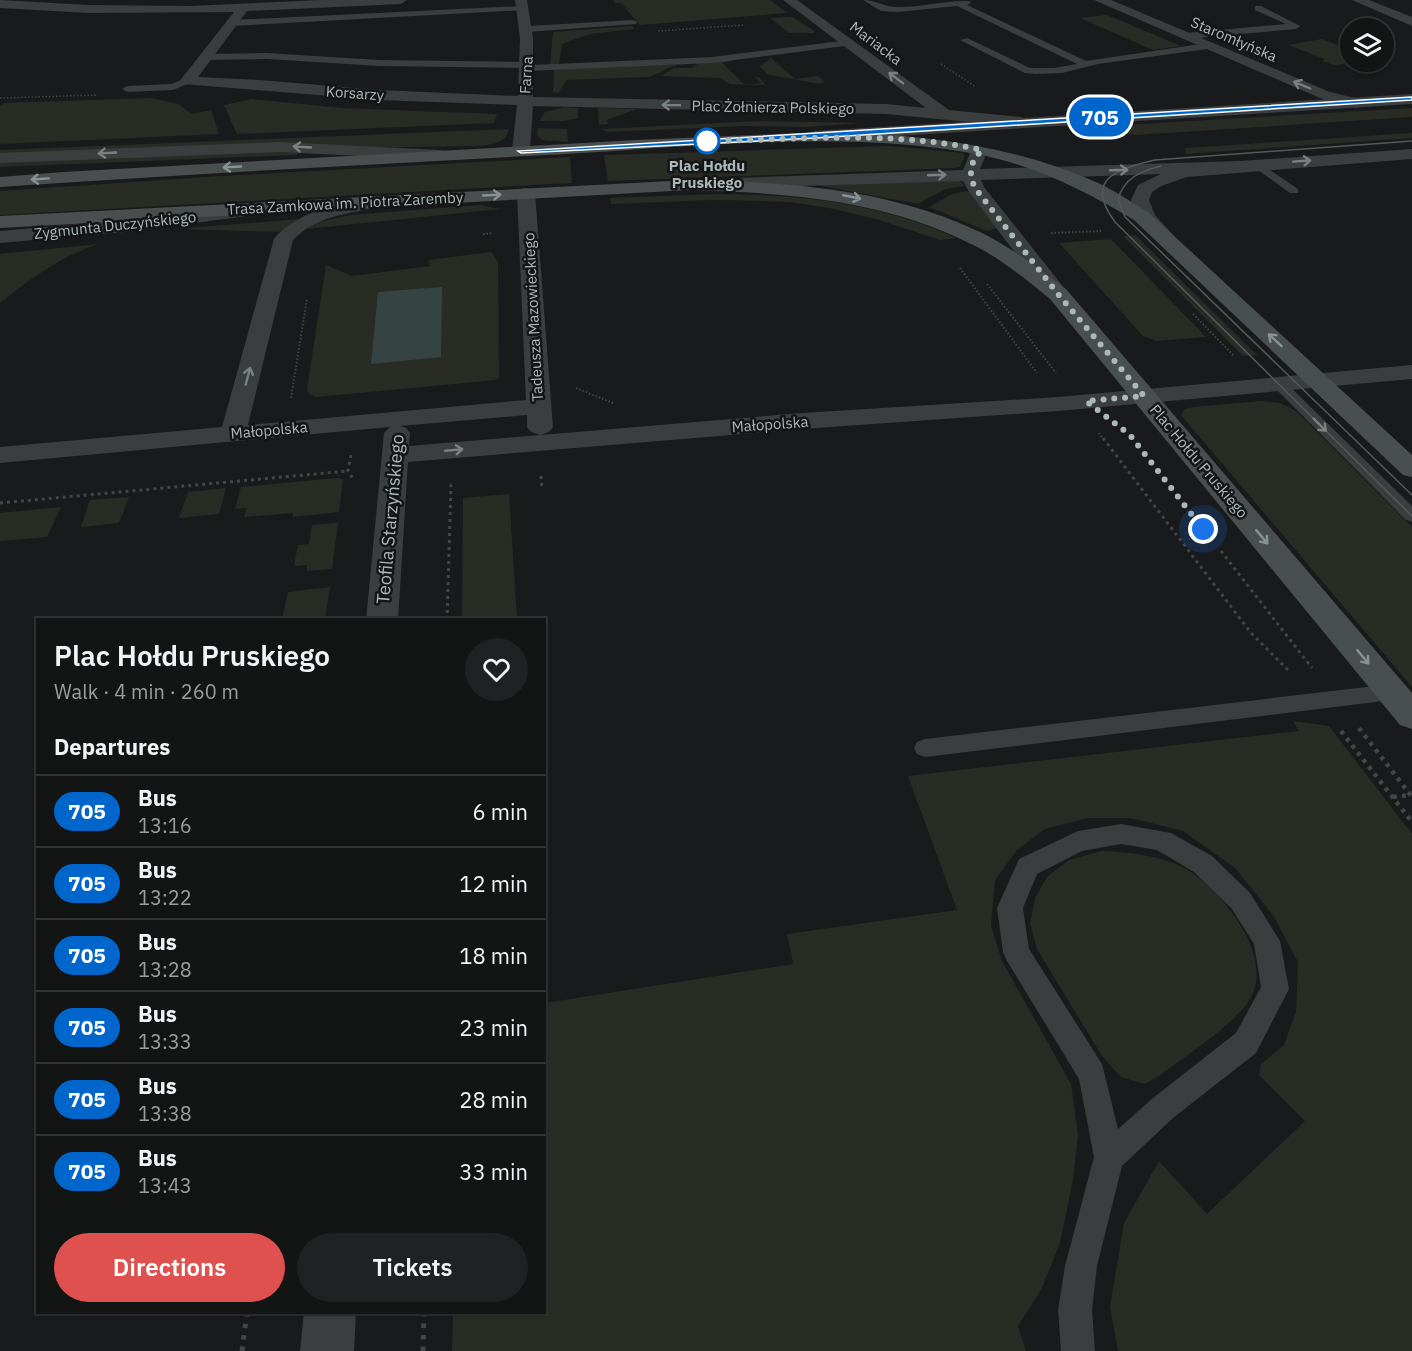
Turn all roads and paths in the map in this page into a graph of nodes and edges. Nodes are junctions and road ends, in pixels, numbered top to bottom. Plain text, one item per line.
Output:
1 (129, 0) edge
2 (401, 0) edge
3 (867, 0) edge
4 (1101, 0) edge
5 (1359, 0) edge
6 (796, 2) edge
7 (0, 4) edge
8 (522, 4) edge
9 (243, 8) junction
10 (1258, 8) dead end
11 (114, 9) junction
12 (633, 22) dead end
13 (1412, 22) edge
14 (231, 23) junction
15 (527, 29) junction
16 (1185, 36) junction
17 (964, 40) dead end
18 (849, 43) junction
19 (1207, 46) junction
20 (206, 57) junction
21 (941, 64) dead end
22 (1086, 65) junction
23 (528, 67) junction
24 (187, 81) junction
25 (127, 89) dead end
26 (981, 90) dead end
27 (104, 94) dead end
28 (0, 98) edge
29 (1412, 99) edge
30 (524, 101) junction
31 (1358, 103) junction
32 (943, 113) junction
33 (1121, 116) junction
34 (1021, 122) junction
35 (794, 137) junction
36 (982, 150) junction
37 (521, 151) junction
38 (1412, 154) edge
39 (445, 155) junction
40 (0, 158) edge
41 (1251, 165) junction
42 (1060, 172) junction
43 (970, 174) junction
44 (0, 182) edge
45 (690, 185) junction
46 (1294, 191) dead end
47 (526, 193) junction
48 (381, 201) junction
49 (266, 209) junction
50 (0, 222) edge
51 (1103, 231) dead end
52 (1044, 234) dead end
53 (0, 237) edge
54 (1165, 237) junction
55 (954, 261) dead end
56 (981, 276) dead end
57 (309, 289) dead end
58 (1058, 294) junction
59 (1193, 314) dead end
60 (1234, 356) dead end
61 (1412, 372) edge
62 (1297, 382) junction
63 (574, 387) dead end
64 (1144, 396) junction
65 (1086, 401) junction
66 (615, 403) dead end
67 (290, 404) dead end
68 (1058, 404) junction
69 (538, 406) junction
70 (398, 419) junction
71 (233, 433) junction
72 (541, 442) junction
73 (0, 455) edge
74 (396, 455) junction
75 (1412, 469) edge
76 (348, 471) dead end
77 (530, 477) dead end
78 (462, 484) dead end
79 (542, 489) dead end
80 (1412, 495) edge
81 (0, 503) edge
82 (1412, 516) edge
83 (1218, 548) dead end
84 (382, 618) edge
85 (447, 618) edge
86 (1392, 692) junction
87 (1327, 699) junction
88 (1412, 716) edge
89 (925, 748) dead end
90 (1412, 795) edge
91 (1394, 797) junction
92 (1412, 822) edge
93 (1110, 1157) junction
94 (247, 1314) edge
95 (330, 1314) edge
96 (424, 1314) edge
97 (242, 1351) edge
98 (327, 1351) edge
99 (423, 1351) edge
100 (1078, 1351) edge

1 - 11 street
2 - 9 street
3 - 22 lane
4 - 16 street, Staromłyńska
5 - 13 street
6 - 18 street, Mariacka
7 - 11 street
8 - 14 lane
8 - 15 street, Farna
9 - 11 street
9 - 14 street
10 - 16 lane
12 - 15 lane
14 - 20 street
15 - 23 street, Farna
16 - 19 street, Staromłyńska
17 - 22 lane
18 - 23 lane
32 -> 18 street, Mariacka
19 - 22 lane
31 -> 19 street, Staromłyńska
20 - 23 lane
20 - 24 street
21 - 26 path
23 - 30 street, Farna
24 - 25 lane
24 - 30 street, Korsarzy
27 - 28 path
29 - 31 street, Plac Żołnierza Polskiego
32 -> 30 street, Plac Żołnierza Polskiego
30 - 37 street, Farna
31 - 33 street, Plac Żołnierza Polskiego
32 - 34 street, Plac Żołnierza Polskiego
33 - 34 street, Plac Żołnierza Polskiego
33 - 36 street, Plac Żołnierza Polskiego
34 - 35 street, Plac Żołnierza Polskiego
35 - 36 main road, Plac Żołnierza Polskiego
35 - 37 main road
36 - 42 main road, Plac Żołnierza Polskiego
36 - 43 street
37 - 39 main road
41 -> 38 street, Plac Żołnierza Polskiego
39 -> 40 street
39 -> 44 main road
42 -> 41 street, Plac Żołnierza Polskiego
41 - 46 lane
41 - 54 street, Plac Żołnierza Polskiego
42 - 43 street, Plac Żołnierza Polskiego
42 - 54 main road, Plac Żołnierza Polskiego
45 -> 43 street, Trasa Zamkowa im. Piotra Zaremby
43 - 58 street, Plac Hołdu Pruskiego
45 - 47 main road, Trasa Zamkowa im. Piotra Zaremby
45 -> 58 main road, Trasa Zamkowa im. Piotra Zaremby
48 -> 47 main road, Trasa Zamkowa im. Piotra Zaremby
47 - 69 street, Tadeusza Mazowieckiego
48 - 49 main road, Trasa Zamkowa im. Piotra Zaremby
71 -> 48 street
49 - 50 main road, Trasa Zamkowa im. Piotra Zaremby
49 - 53 street, Zygmunta Duczyńskiego
51 - 52 path
62 -> 54 main road
55 - 68 path
56 - 65 path
57 - 67 path
58 - 64 main road, Plac Hołdu Pruskiego
59 - 60 path
61 - 62 street
62 - 64 street, Plac Hołdu Pruskiego
62 - 75 main road
62 - 80 lane
62 -> 82 lane
63 - 66 path
64 - 65 street, Małopolska
64 -> 86 main road, Plac Hołdu Pruskiego
65 - 68 street, Małopolska
68 - 72 street, Małopolska
68 - 87 path
69 - 70 street, Małopolska
69 - 72 street, Tadeusza Mazowieckiego
70 - 71 street, Małopolska
70 - 74 street, Teofila Starzyńskiego
71 - 73 street, Małopolska
74 -> 72 street, Małopolska
74 - 84 street, Teofila Starzyńskiego
76 - 81 path
77 - 79 path
78 - 85 path
83 - 87 path
86 - 87 lane
86 - 88 main road, Plac Hołdu Pruskiego
87 - 89 lane
87 - 90 path
87 - 91 path
90 - 91 path
91 - 92 path
93 - 93 lane
93 - 100 lane
94 - 97 path
95 - 98 street
96 - 99 path

